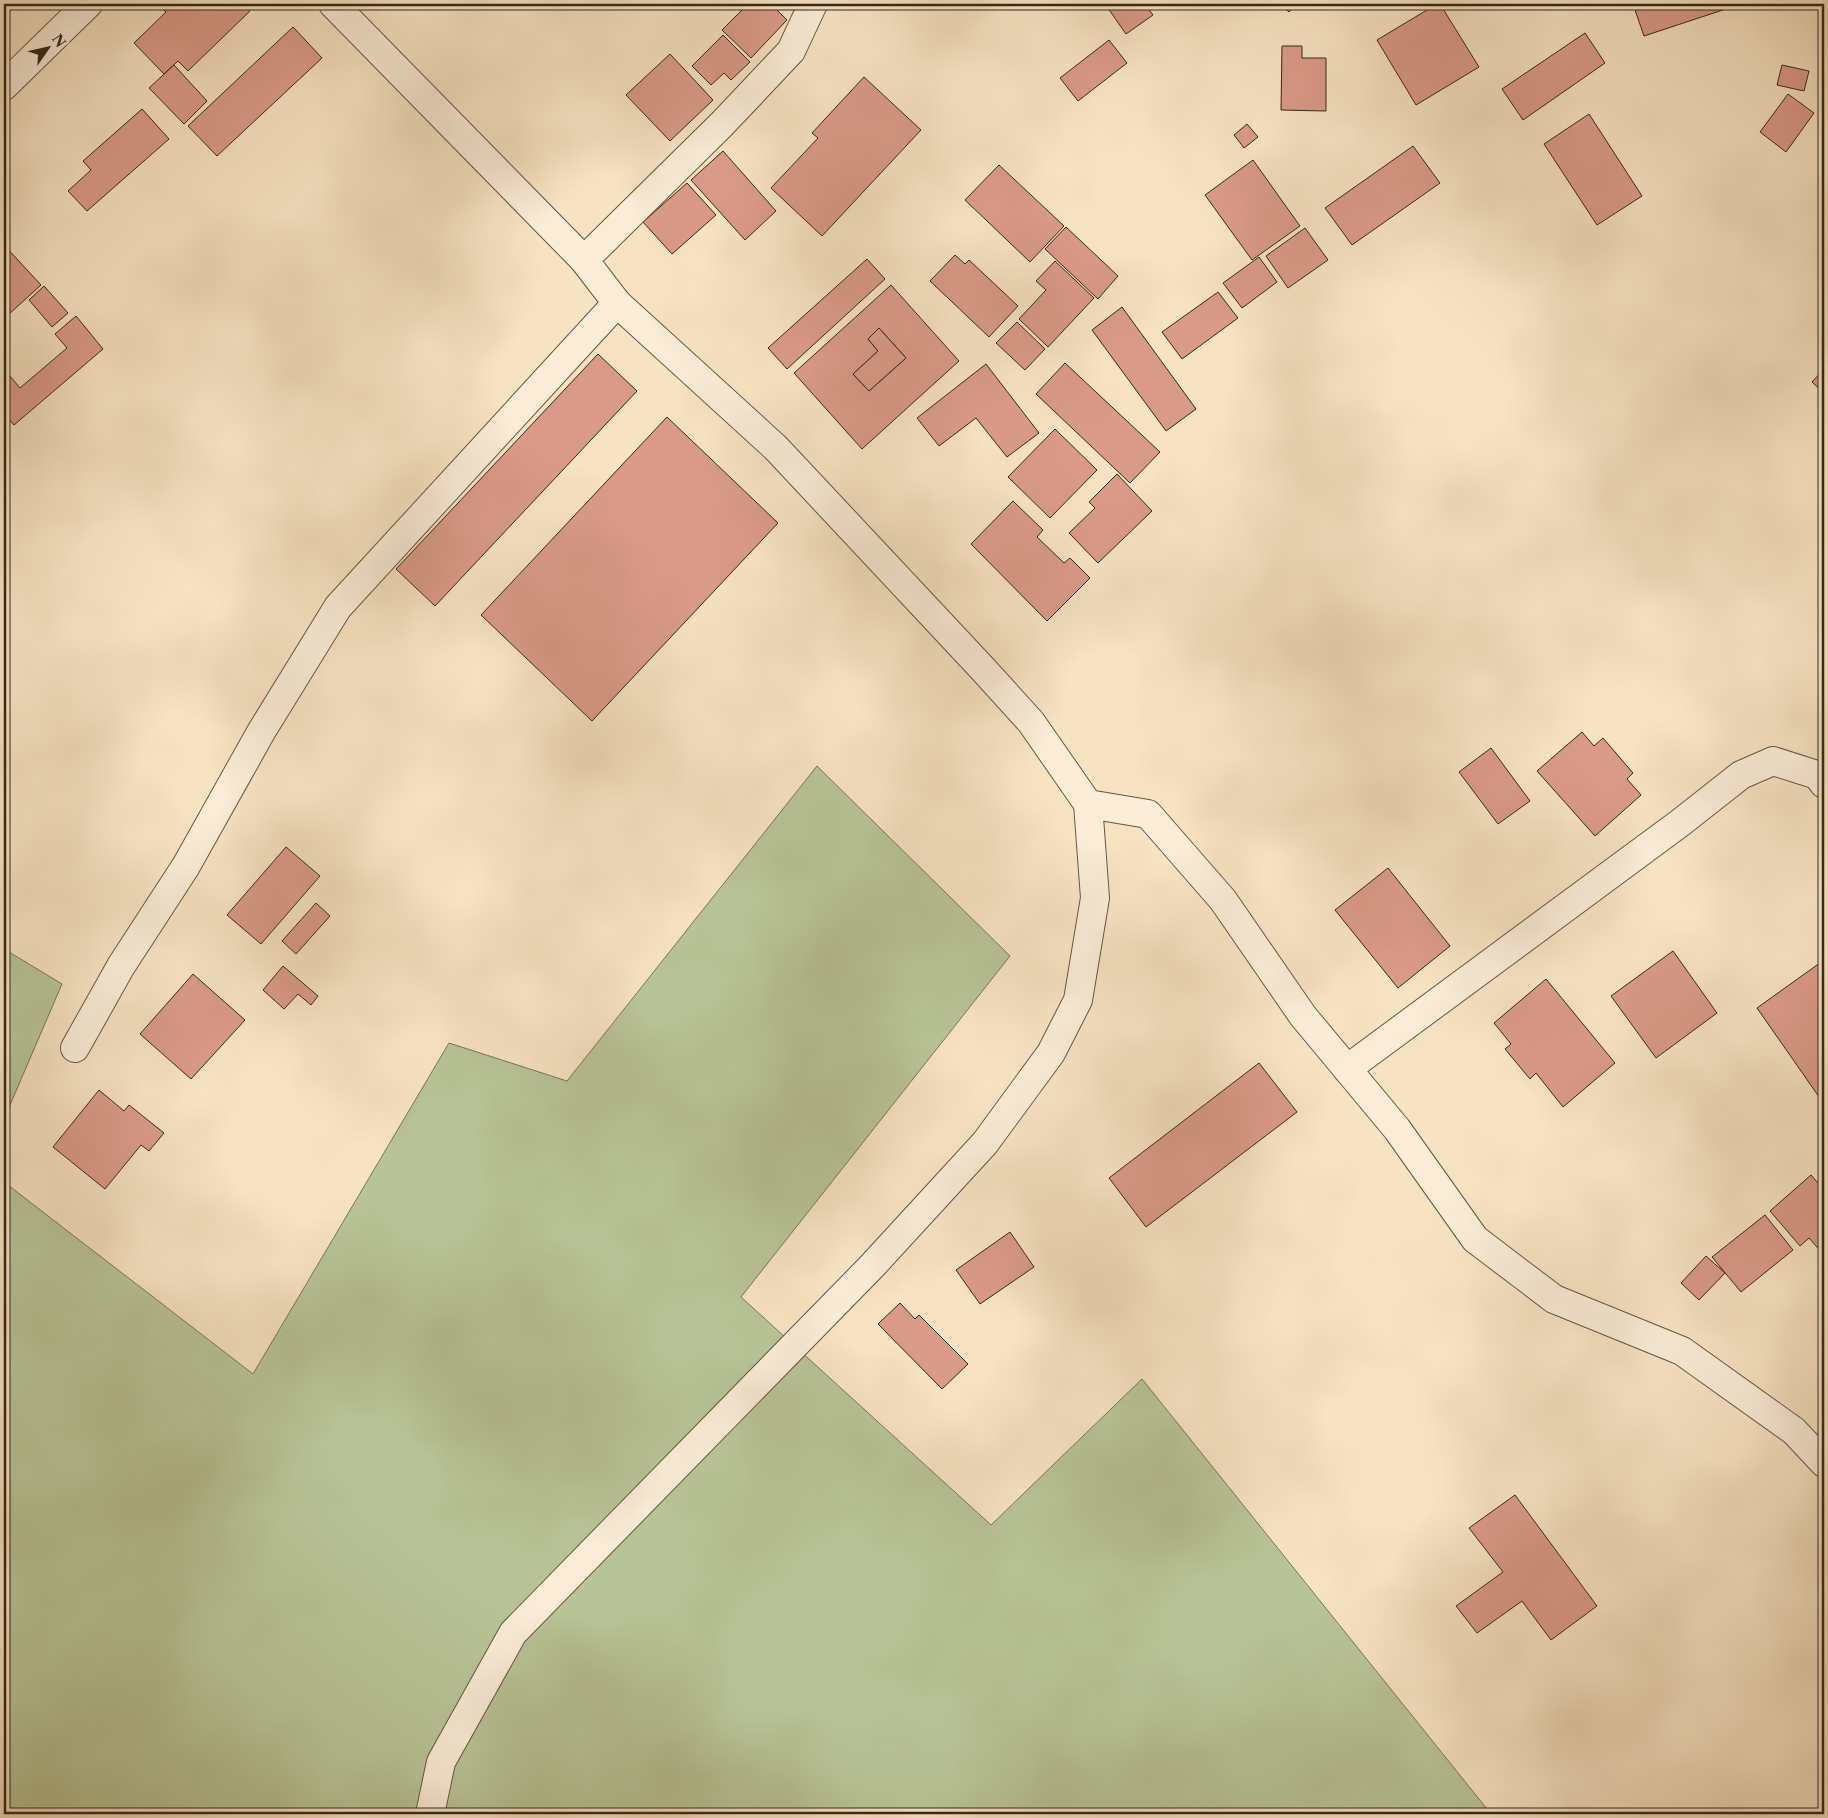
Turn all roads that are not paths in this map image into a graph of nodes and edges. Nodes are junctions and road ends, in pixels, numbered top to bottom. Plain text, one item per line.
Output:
1 (88, 4) edge
2 (333, 4) edge
3 (813, 4) edge
4 (4, 86) edge
5 (584, 260) junction
6 (617, 303) junction
7 (1824, 784) edge
8 (1088, 804) junction
9 (75, 1048) dead end
10 (1347, 1070) junction
11 (1824, 1463) edge
12 (430, 1814) edge

1 - 4 street
2 - 5 street
3 - 5 street
5 - 6 street
6 - 8 street
6 - 9 street
7 - 10 street
8 - 10 street
8 - 12 street
10 - 11 street

